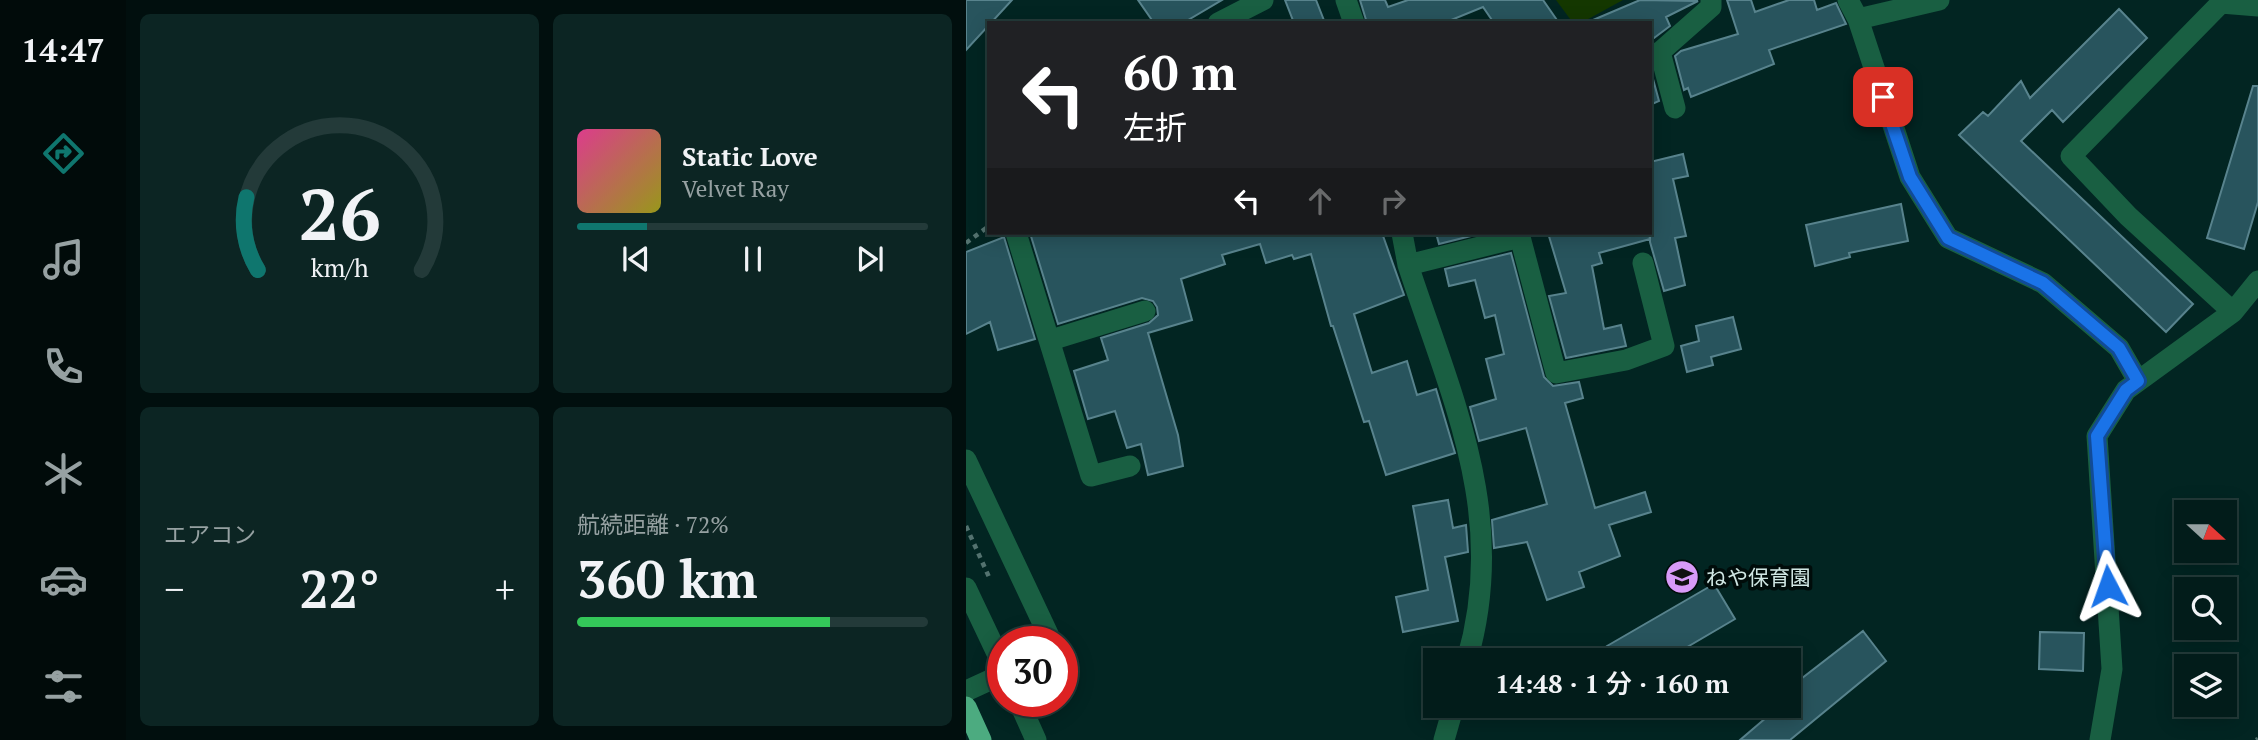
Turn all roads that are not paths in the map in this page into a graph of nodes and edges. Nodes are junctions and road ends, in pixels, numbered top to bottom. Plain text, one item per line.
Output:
1 (1263, 0) edge
2 (1346, 0) edge
3 (1711, 0) edge
4 (1848, 0) edge
5 (1940, 0) edge
6 (2258, 6) edge
7 (1858, 19) junction
8 (1222, 21) edge
9 (1353, 21) edge
10 (1655, 53) edge
11 (1675, 108) dead end
12 (1017, 235) edge
13 (1402, 235) edge
14 (1643, 263) dead end
15 (1408, 265) junction
16 (2258, 282) edge
17 (1144, 311) dead end
18 (2233, 312) junction
19 (1051, 340) junction
20 (2138, 381) junction
21 (966, 460) edge
22 (1130, 466) dead end
23 (966, 588) edge
24 (1044, 626) edge
25 (987, 632) edge
26 (1471, 648) edge
27 (987, 681) edge
28 (966, 691) edge
29 (966, 707) edge
30 (1026, 717) edge
31 (1450, 718) edge
32 (981, 740) edge
33 (1036, 740) edge
34 (1444, 740) edge
35 (2100, 740) edge

1 - 8 street
2 - 9 street
3 - 10 street
4 - 7 street
5 - 7 street
6 - 18 street
7 - 20 street
10 - 11 street
12 - 19 street
13 - 15 street
14 - 15 street
15 - 26 street
16 - 18 street
17 - 19 street
18 - 20 street
19 - 22 street
20 - 35 street
21 - 24 street
23 - 25 street
27 - 28 street
29 - 32 highway
30 - 33 street
31 - 34 street

